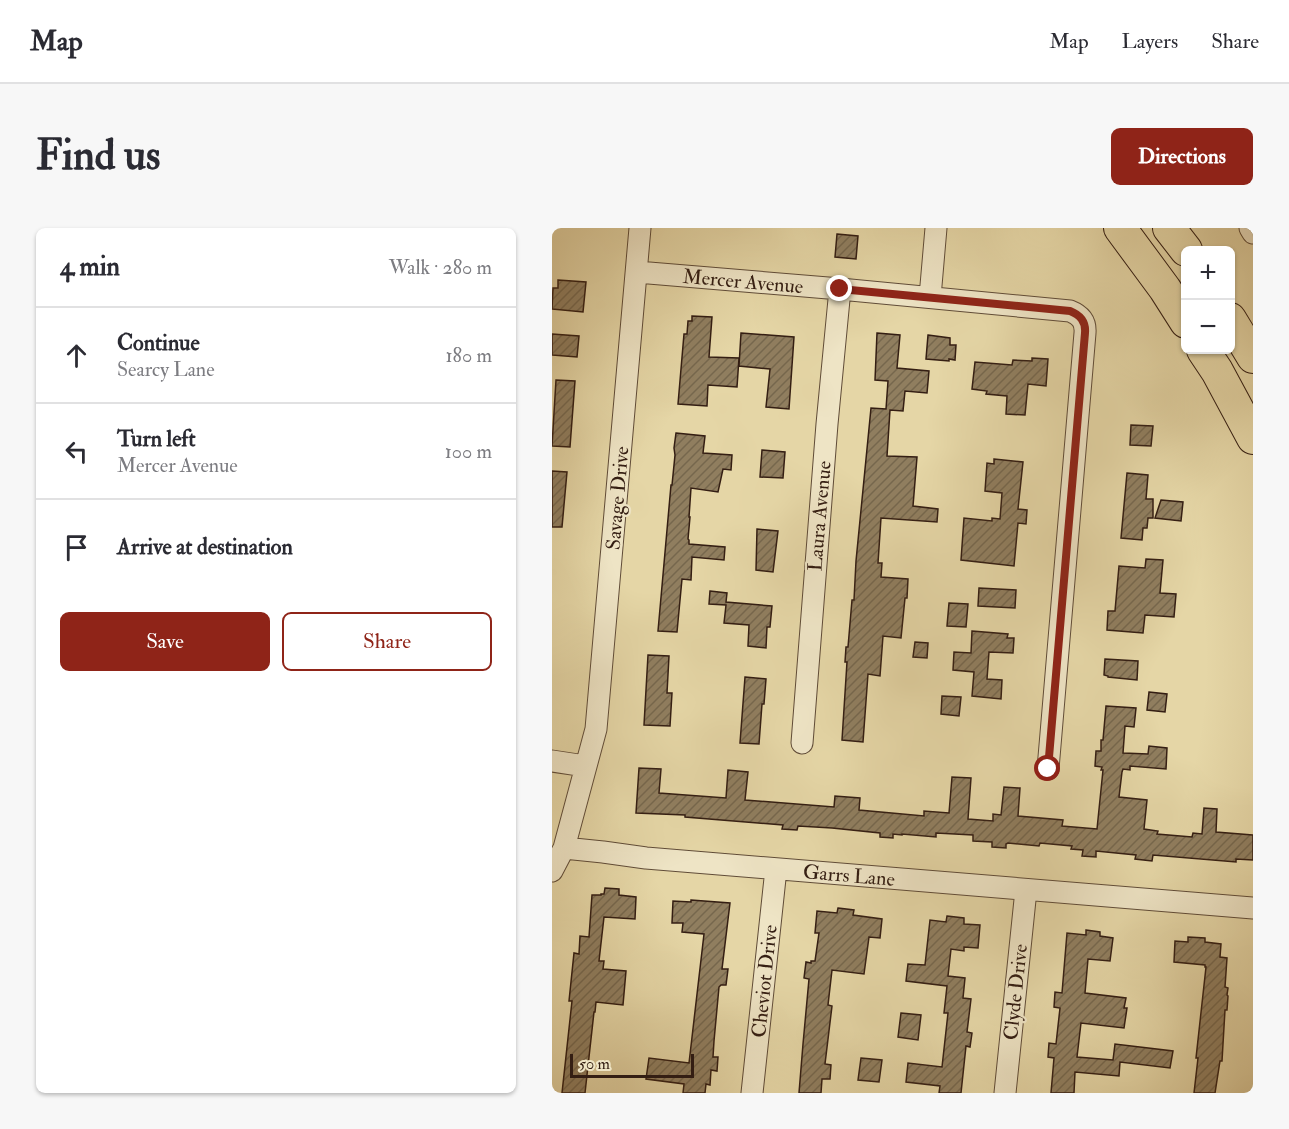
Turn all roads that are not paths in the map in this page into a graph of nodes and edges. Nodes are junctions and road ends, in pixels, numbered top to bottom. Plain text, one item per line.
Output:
1 (640, 228) edge
2 (936, 228) edge
3 (1120, 228) edge
4 (1169, 228) edge
5 (1250, 228) edge
6 (1253, 233) edge
7 (1183, 246) edge
8 (637, 272) junction
9 (840, 289) junction
10 (930, 297) junction
11 (1181, 315) edge
12 (1235, 327) edge
13 (1206, 354) edge
14 (1253, 357) edge
15 (1253, 438) edge
16 (802, 743) dead end
17 (552, 761) edge
18 (585, 766) junction
19 (1048, 769) dead end
20 (564, 848) junction
21 (776, 869) junction
22 (552, 872) edge
23 (1026, 890) junction
24 (1253, 908) edge
25 (752, 1093) edge
26 (1005, 1093) edge

1 - 8 street, Savage Drive
2 - 10 street
3 - 11 highway
4 - 7 highway
5 - 6 street
8 - 9 street, Mercer Avenue
8 - 18 street, Savage Drive
9 - 10 street, Mercer Avenue
9 - 16 street, Laura Avenue
10 - 19 street, Mercer Avenue
12 - 14 highway
13 - 15 highway
17 - 18 street
18 - 20 street
20 - 21 street, Garrs Lane
20 - 22 street
21 - 23 street, Garrs Lane
21 - 25 street, Cheviot Drive
23 - 24 street, Garrs Lane
23 - 26 street, Clyde Drive

